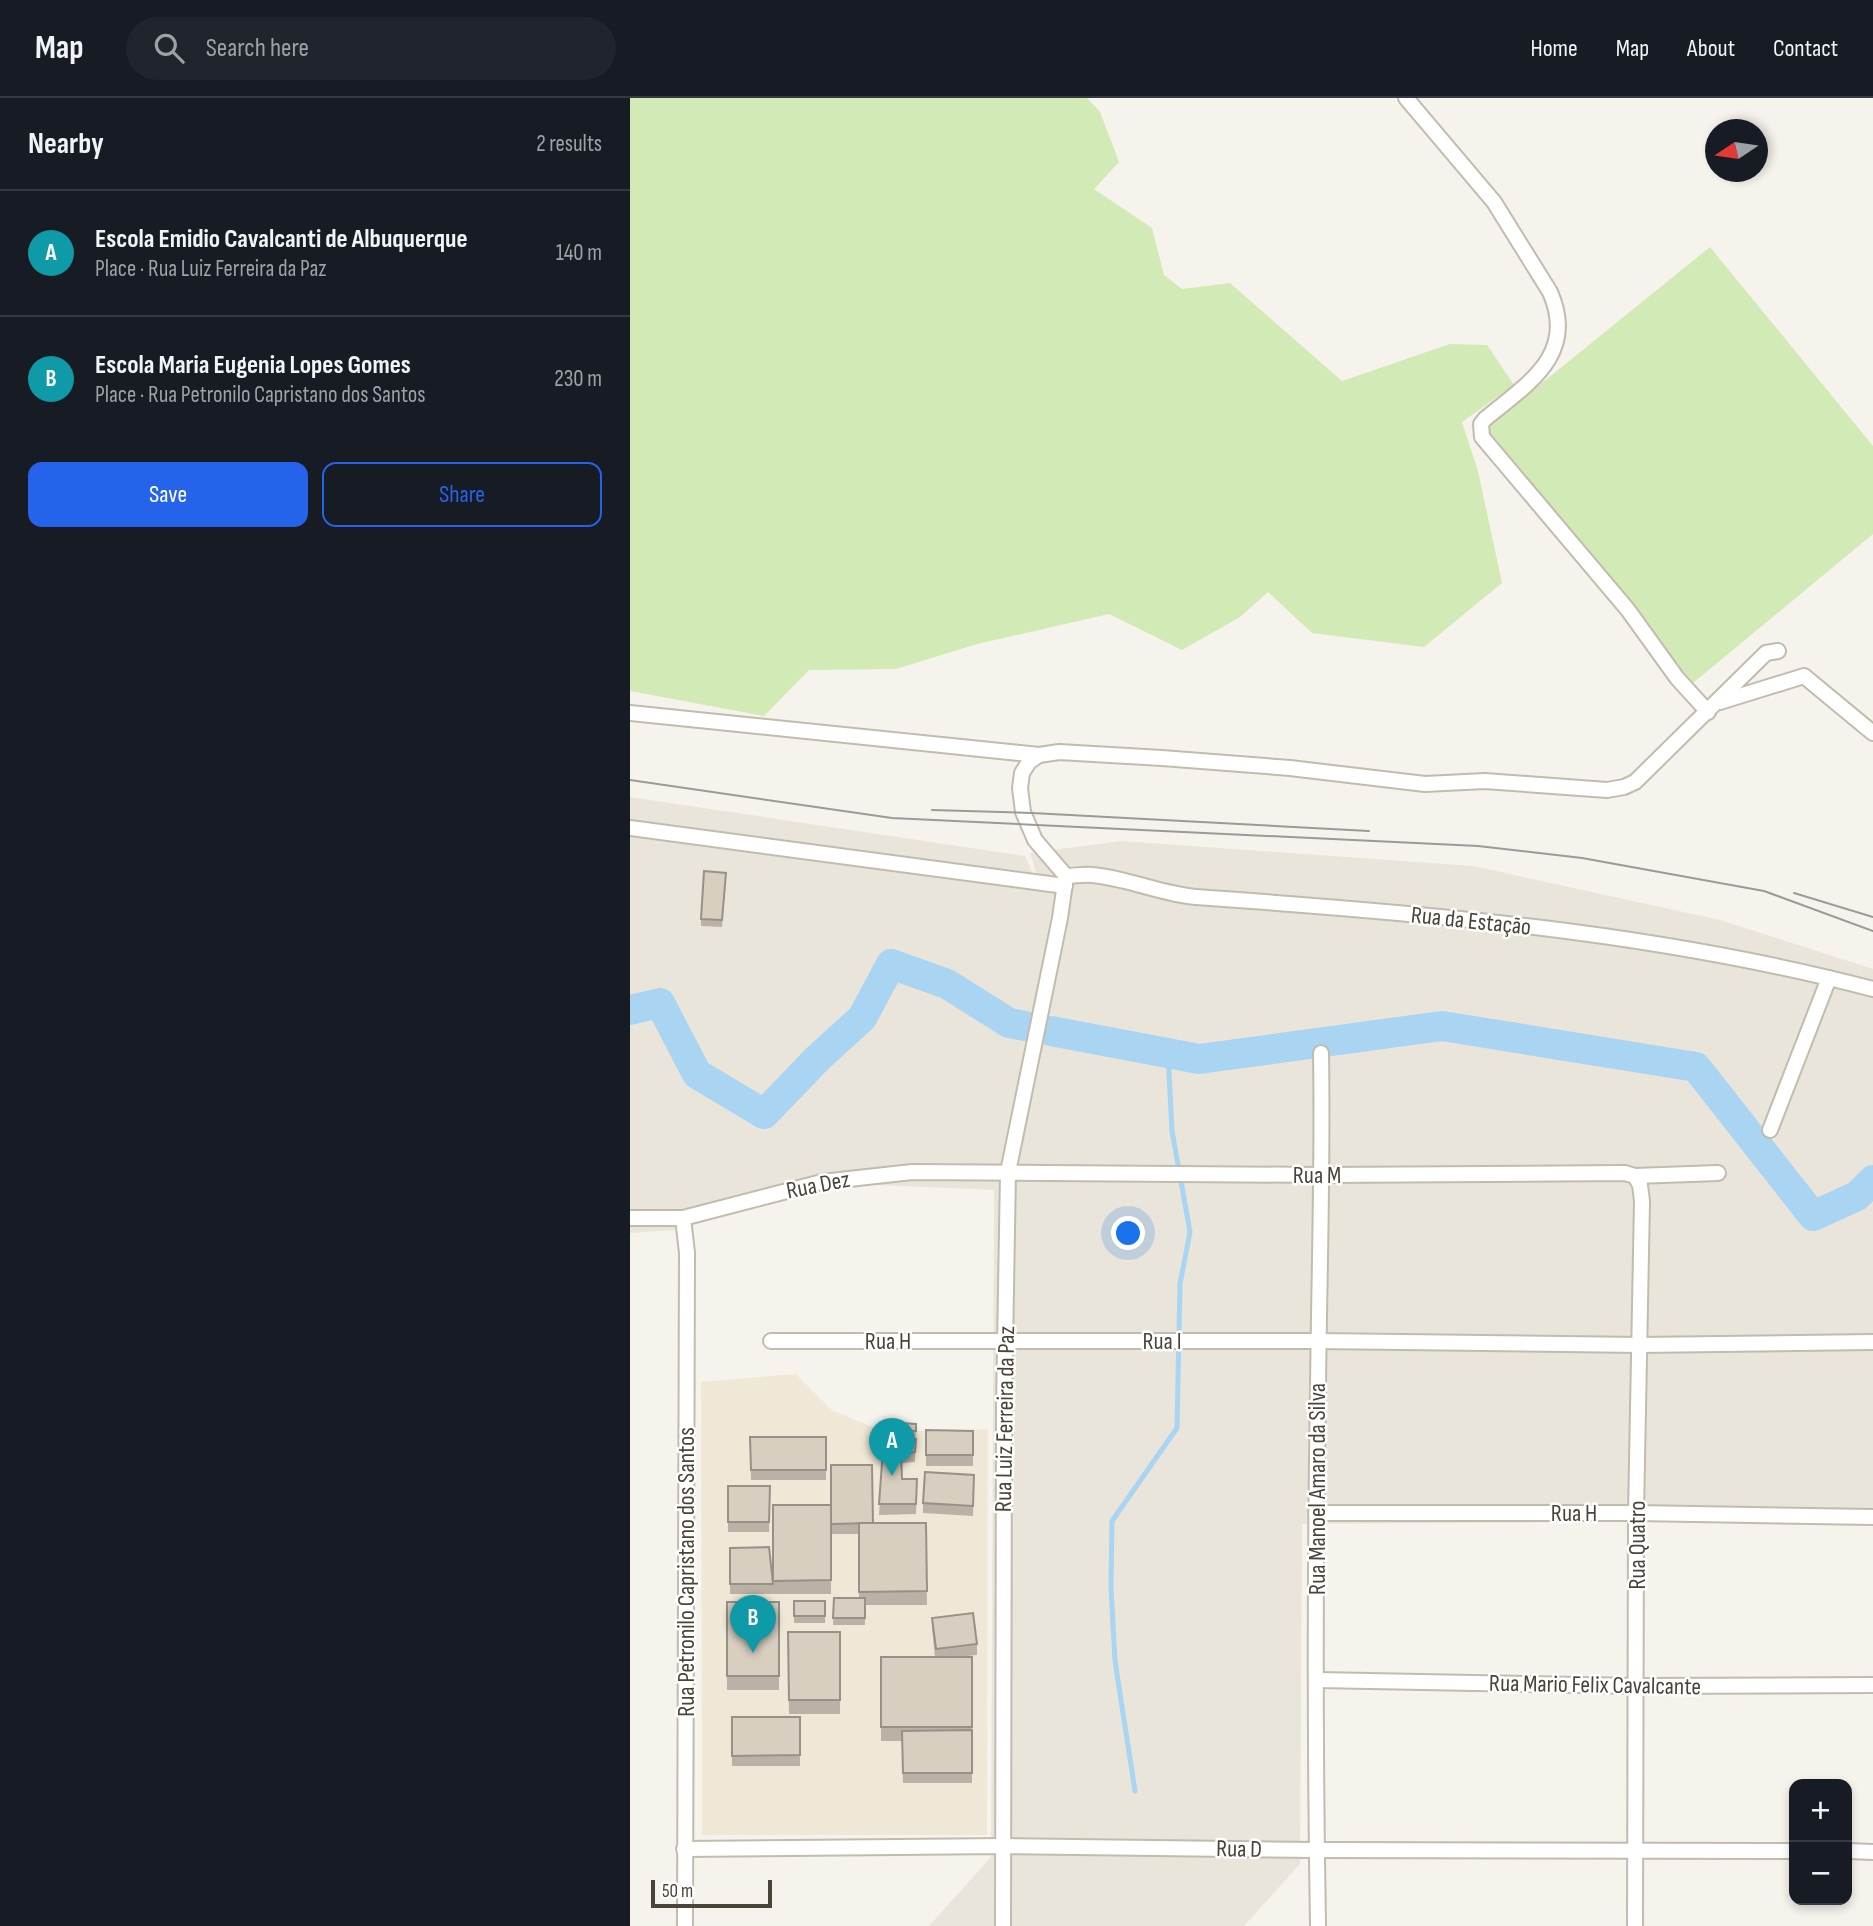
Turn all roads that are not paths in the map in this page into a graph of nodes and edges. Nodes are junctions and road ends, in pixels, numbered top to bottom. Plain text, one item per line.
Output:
1 (1405, 98) edge
2 (1778, 651) dead end
3 (1713, 707) junction
4 (630, 713) edge
5 (1873, 733) edge
6 (1039, 755) junction
7 (630, 828) edge
8 (1065, 881) junction
9 (1829, 978) junction
10 (1873, 989) edge
11 (1321, 1052) dead end
12 (1770, 1130) dead end
13 (1008, 1172) junction
14 (1718, 1173) dead end
15 (1323, 1175) junction
16 (1630, 1175) junction
17 (630, 1218) edge
18 (683, 1218) junction
19 (771, 1340) dead end
20 (1318, 1341) junction
21 (1005, 1342) junction
22 (1873, 1342) edge
23 (1640, 1345) junction
24 (1316, 1513) junction
25 (1636, 1513) junction
26 (1873, 1517) edge
27 (1317, 1680) junction
28 (1873, 1685) edge
29 (1637, 1686) junction
30 (1004, 1846) junction
31 (684, 1849) junction
32 (1315, 1850) junction
33 (1636, 1850) junction
34 (1789, 1851) edge
35 (1852, 1851) edge
36 (1873, 1852) edge
37 (685, 1926) edge
38 (1003, 1926) edge
39 (1318, 1926) edge
40 (1635, 1926) edge

1 - 3 street
2 - 3 street
3 - 5 street
3 - 6 street
4 - 6 street
6 - 8 street
7 - 8 street, Rua da Estação
8 - 9 street, Rua da Estação
8 - 13 street, Rua Luiz Ferreira da Paz
9 - 10 street, Rua da Estação
9 - 12 street
11 - 15 street, Rua Manoel Amaro da Silva
13 - 15 street, Rua M
13 - 18 street, Rua Dez
13 - 21 street, Rua Luiz Ferreira da Paz
14 - 16 street, Rua M
15 - 16 street, Rua M
15 - 20 street, Rua Manoel Amaro da Silva
16 - 23 street, Rua Quatro
17 - 18 street, Rua Dez
18 - 31 street, Rua Petronilo Capristano dos Santos
19 - 21 street, Rua H
20 - 21 street, Rua I
20 - 23 street, Rua I
20 - 24 street, Rua Manoel Amaro da Silva
21 - 30 street, Rua Luiz Ferreira da Paz
22 - 23 street, Rua I
23 - 25 street, Rua Quatro
24 - 25 street, Rua H
24 - 27 street, Rua Manoel Amaro da Silva
25 - 26 street, Rua H
25 - 29 street, Rua Quatro
27 - 29 street, Rua Mario Felix Cavalcante
27 - 32 street, Rua Manoel Amaro da Silva
28 - 29 street, Rua Mario Felix Cavalcante
29 - 33 street, Rua Quatro
30 - 31 street, Rua D
30 - 32 street, Rua D
30 - 38 street, Rua Luiz Ferreira da Paz
31 - 37 street, Rua Petronilo Capristano dos Santos
32 - 33 street, Rua D
32 - 39 street, Rua Manoel Amaro da Silva
33 - 34 street, Rua D
33 - 40 street, Rua Quatro
35 - 36 street

